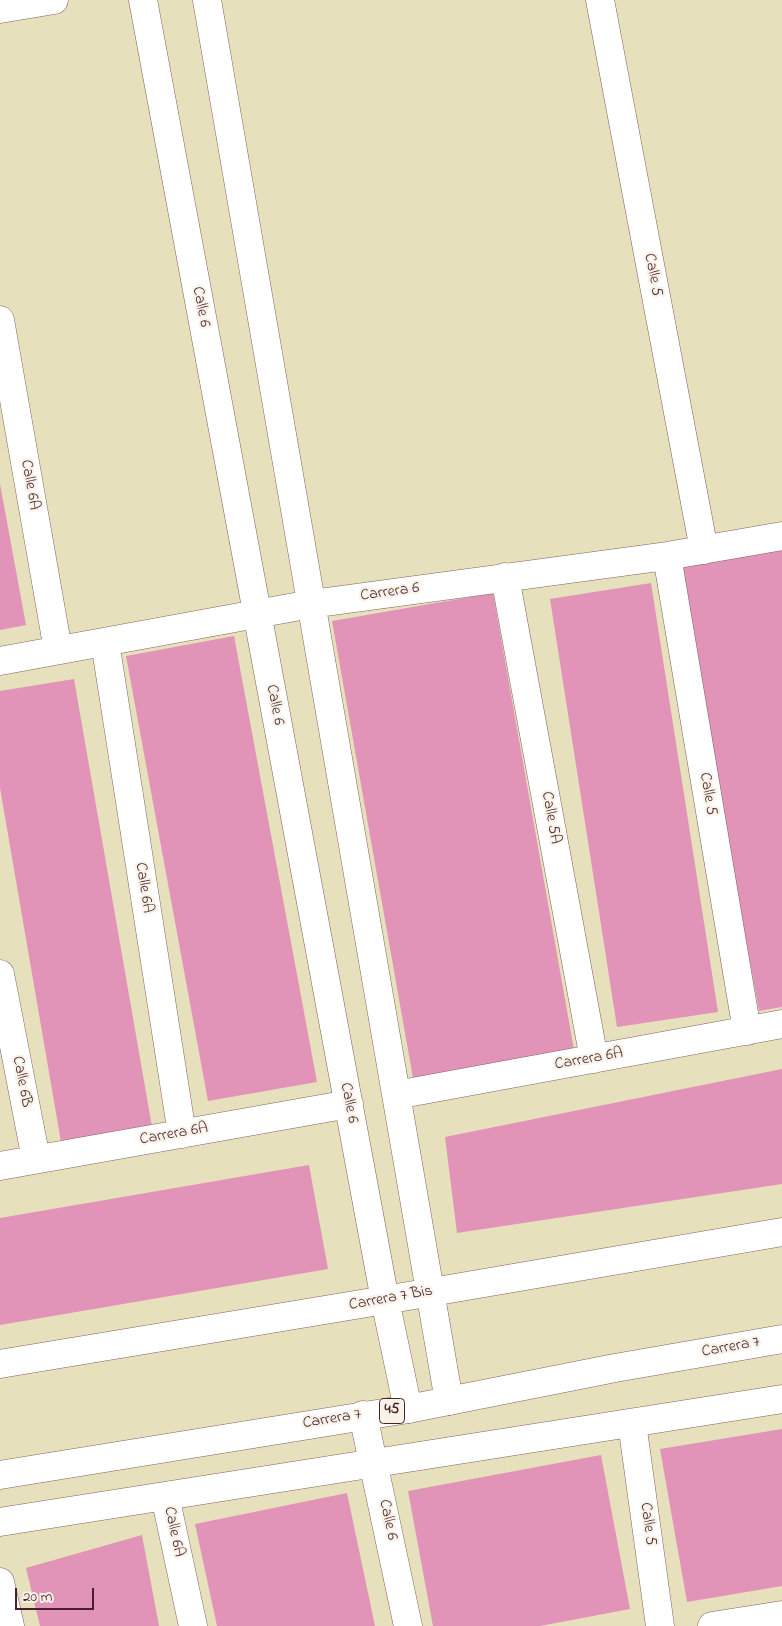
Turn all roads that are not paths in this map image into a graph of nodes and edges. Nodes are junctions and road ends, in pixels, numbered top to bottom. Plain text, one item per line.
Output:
1 (54, 0) edge
2 (143, 0) edge
3 (207, 0) edge
4 (600, 0) edge
5 (0, 9) edge
6 (0, 320) edge
7 (782, 536) edge
8 (704, 550) junction
9 (667, 556) junction
10 (505, 577) junction
11 (311, 604) junction
12 (258, 614) junction
13 (105, 642) junction
14 (58, 650) junction
15 (0, 661) edge
16 (0, 974) edge
17 (782, 1024) edge
18 (747, 1031) junction
19 (594, 1059) junction
20 (396, 1095) junction
21 (349, 1104) junction
22 (182, 1134) junction
23 (36, 1159) junction
24 (0, 1166) edge
25 (782, 1232) edge
26 (430, 1291) junction
27 (385, 1300) junction
28 (782, 1340) edge
29 (0, 1364) edge
30 (782, 1398) edge
31 (449, 1401) junction
32 (408, 1409) junction
33 (363, 1415) junction
34 (632, 1423) junction
35 (375, 1462) junction
36 (0, 1475) edge
37 (166, 1496) junction
38 (0, 1522) edge
39 (0, 1582) edge
40 (782, 1615) edge
41 (10, 1626) edge
42 (193, 1626) edge
43 (408, 1626) edge
44 (660, 1626) edge
45 (712, 1626) edge

1 - 5 street
2 - 12 street, Calle 6
3 - 11 street
4 - 8 street, Calle 5
6 - 14 street, Calle 6A
7 - 8 street, Carrera 6
8 - 9 street, Carrera 6
9 - 10 street, Carrera 6
9 - 18 street, Calle 5
10 - 11 street, Carrera 6
10 - 19 street, Calle 5A
11 - 12 street, Carrera 6
11 - 20 street
12 - 13 street, Carrera 6
12 - 21 street, Calle 6
13 - 14 street, Carrera 6
13 - 22 street, Calle 6A
14 - 15 street, Carrera 6
16 - 23 street, Calle 6B
17 - 18 street, Carrera 6A
18 - 19 street, Carrera 6A
19 - 20 street, Carrera 6A
20 - 26 street
21 - 22 street, Carrera 6A
21 - 27 street, Calle 6
22 - 23 street, Carrera 6A
23 - 24 street, Carrera 6A
25 - 26 street, Carrera 7 Bis
26 - 27 street, Carrera 7 Bis
26 - 31 street
27 - 29 street, Carrera 7 Bis
27 - 32 street, Calle 6
28 - 31 street, Carrera 7 / 45
30 - 34 street
31 - 32 street, Carrera 7 / 45
32 - 33 street, Carrera 7 / 45
33 - 35 street, Calle 6
33 - 36 street, Carrera 7 / 45
34 - 35 street
34 - 44 street, Calle 5
35 - 37 street
35 - 43 street, Calle 6
37 - 38 street
37 - 42 street, Calle 6A
39 - 41 street
40 - 45 street

